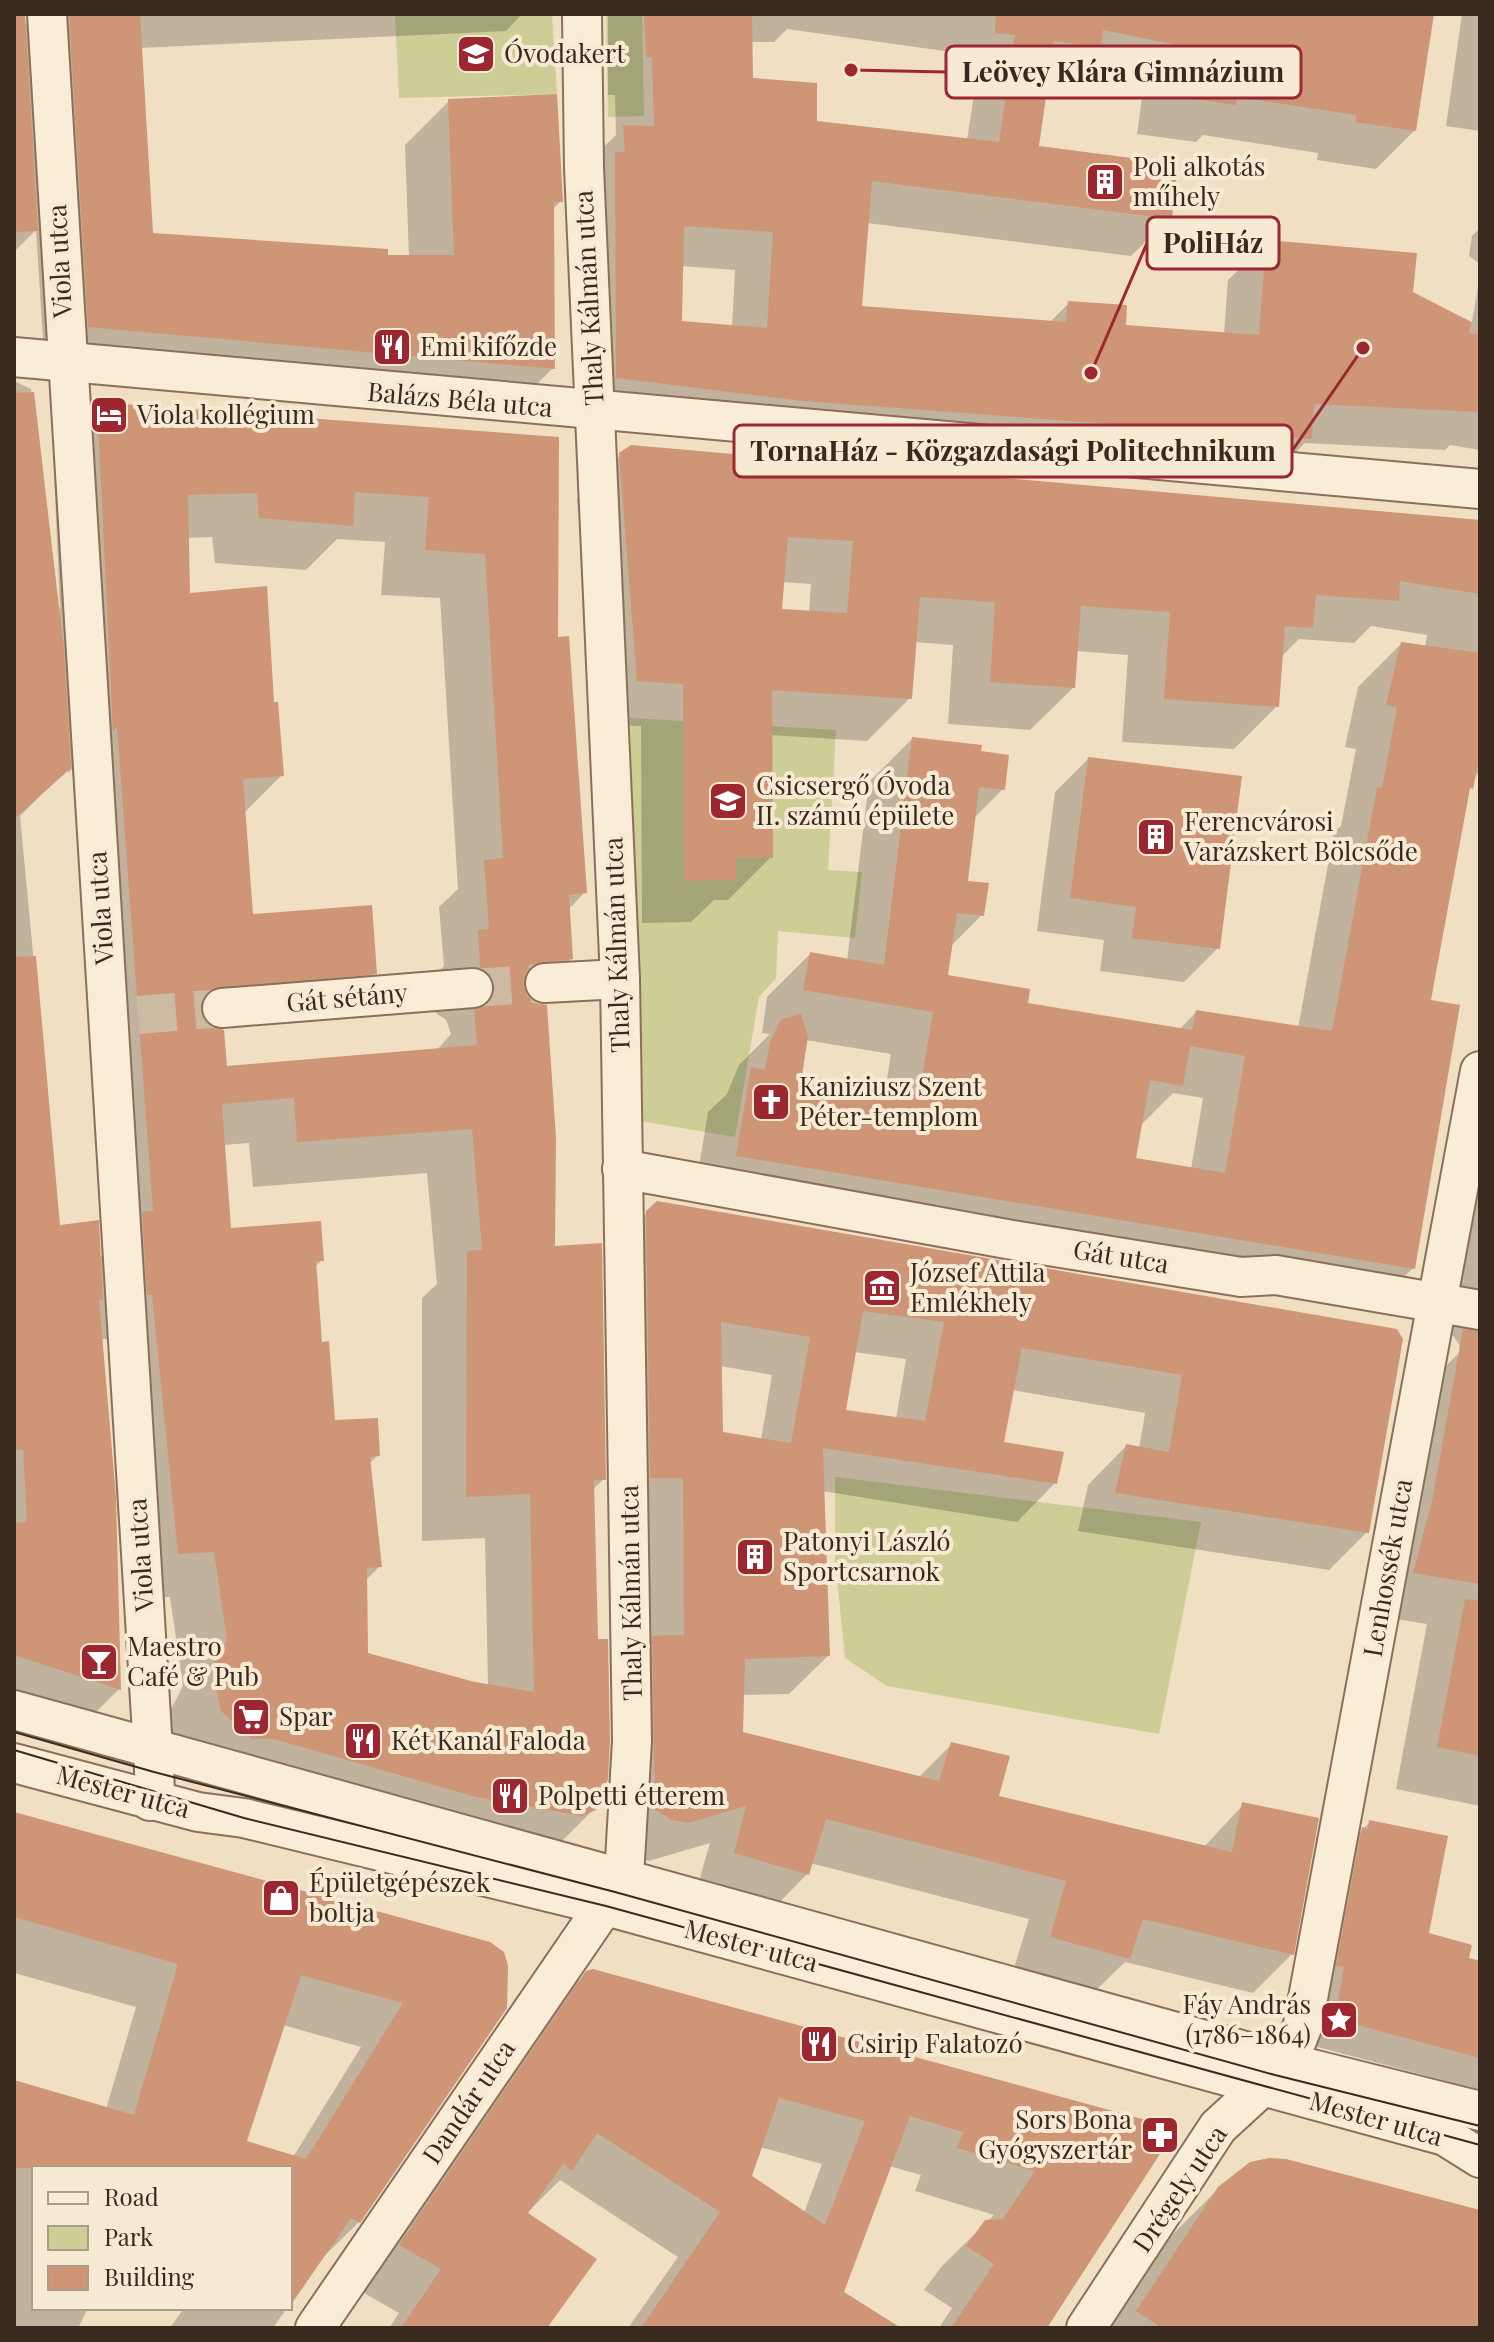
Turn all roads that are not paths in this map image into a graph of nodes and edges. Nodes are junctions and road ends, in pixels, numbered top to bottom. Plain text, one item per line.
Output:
1 (47, 14) edge
2 (582, 14) edge
3 (14, 357) edge
4 (66, 363) junction
5 (595, 412) junction
6 (1480, 489) edge
7 (620, 979) junction
8 (545, 983) tunnel mouth
9 (473, 988) tunnel mouth
10 (222, 1008) tunnel mouth
11 (1480, 1071) edge
12 (622, 1169) junction
13 (1436, 1301) junction
14 (1480, 1310) edge
15 (14, 1710) edge
16 (153, 1750) junction
17 (14, 1763) edge
18 (150, 1801) junction
19 (615, 1892) junction
20 (1275, 2075) junction
21 (1480, 2111) edge
22 (1480, 2158) edge
23 (315, 2328) edge
24 (1086, 2328) edge

1 - 4 street, Viola utca
2 - 5 street, Thaly Kálmán utca
3 - 4 street, Balázs Béla utca
4 - 5 street, Balázs Béla utca
4 - 16 street, Viola utca
5 - 6 street, Balázs Béla utca
5 - 7 street, Thaly Kálmán utca
7 - 8 street
7 - 12 street, Thaly Kálmán utca
9 - 10 street, Gát sétány
11 - 13 street, Lenhossék utca
12 - 13 street, Gát utca
12 - 19 street, Thaly Kálmán utca
13 - 14 street, Gát utca
13 - 20 street, Lenhossék utca
15 - 16 street, Mester utca
16 - 18 street, Viola utca
16 - 19 street, Mester utca
17 - 18 street, Mester utca
18 - 19 street, Mester utca
19 - 20 street, Mester utca
19 - 23 street, Dandár utca
20 - 21 street, Mester utca
20 - 22 street, Mester utca
20 - 24 street, Drégely utca

